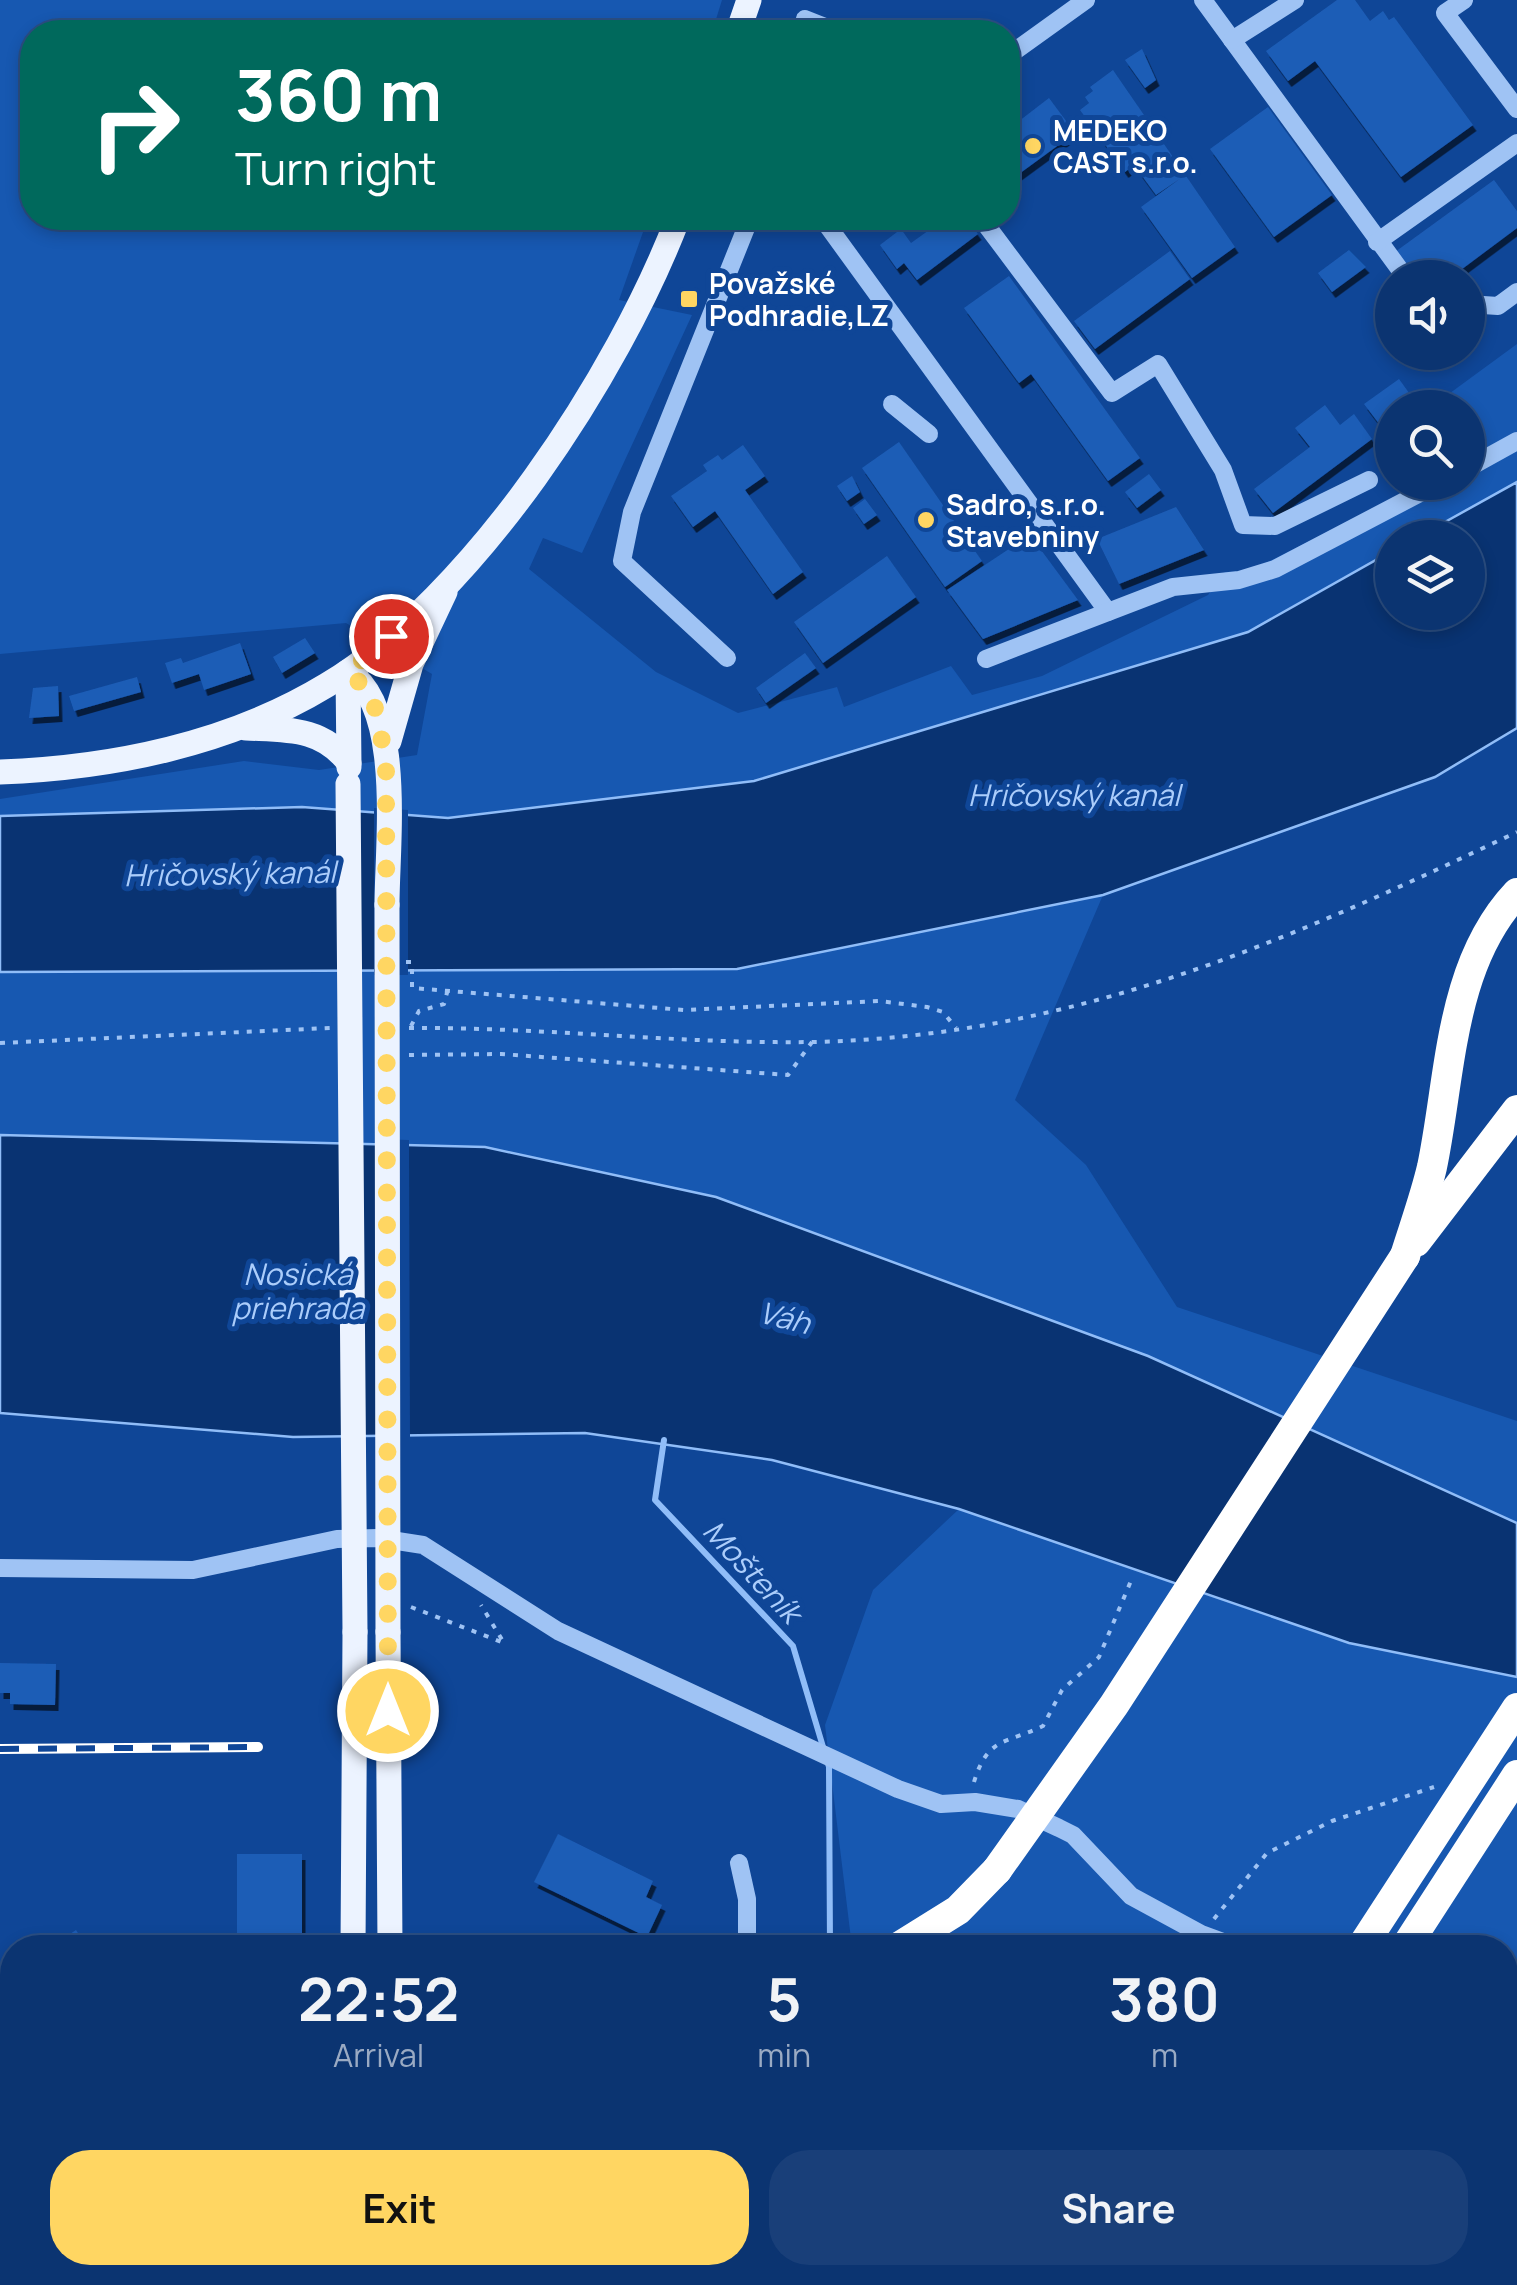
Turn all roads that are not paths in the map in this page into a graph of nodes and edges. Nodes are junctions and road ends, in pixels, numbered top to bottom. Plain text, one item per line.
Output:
1 (1086, 0) edge
2 (1203, 0) edge
3 (1295, 0) edge
4 (1464, 0) edge
5 (1439, 6) edge
6 (1232, 40) junction
7 (1020, 47) edge
8 (1517, 109) edge
9 (1517, 143) edge
10 (673, 230) edge
11 (745, 230) edge
12 (831, 230) edge
13 (990, 230) edge
14 (1377, 242) junction
15 (1392, 260) edge
16 (1517, 292) edge
17 (1485, 305) edge
18 (892, 404) dead end
19 (929, 434) dead end
20 (1517, 440) edge
21 (1485, 458) edge
22 (1368, 480) dead end
23 (1407, 500) edge
24 (451, 578) junction
25 (1108, 612) junction
26 (727, 658) dead end
27 (986, 659) dead end
28 (348, 672) junction
29 (232, 728) junction
30 (0, 772) edge
31 (386, 772) junction
32 (349, 773) junction
33 (1517, 894) edge
34 (1517, 1110) edge
35 (1405, 1256) junction
36 (0, 1568) edge
37 (1517, 1708) edge
38 (1517, 1775) edge
39 (739, 1863) dead end
40 (354, 1935) edge
41 (390, 1935) edge
42 (747, 1935) edge
43 (918, 1935) edge
44 (1204, 1935) edge
45 (1369, 1935) edge
46 (1413, 1935) edge

1 - 7 street
2 - 6 street
3 - 6 street
4 - 5 street
5 - 8 street
6 - 14 street
9 - 14 street
10 - 24 main road
11 - 26 street
12 - 25 street
13 - 22 street
14 - 15 street
16 - 17 street
18 - 19 street
20 - 21 street
23 - 25 street
24 - 28 main road
24 - 31 main road
25 - 27 street
28 - 29 main road
28 - 31 main road
28 - 32 main road
29 - 30 main road
29 - 32 main road
31 - 41 main road, bridge
32 - 40 main road, bridge
33 - 35 highway
34 - 35 highway
35 - 43 highway, bridge
36 - 44 street
37 - 45 highway, bridge
38 - 46 highway
39 - 42 street

